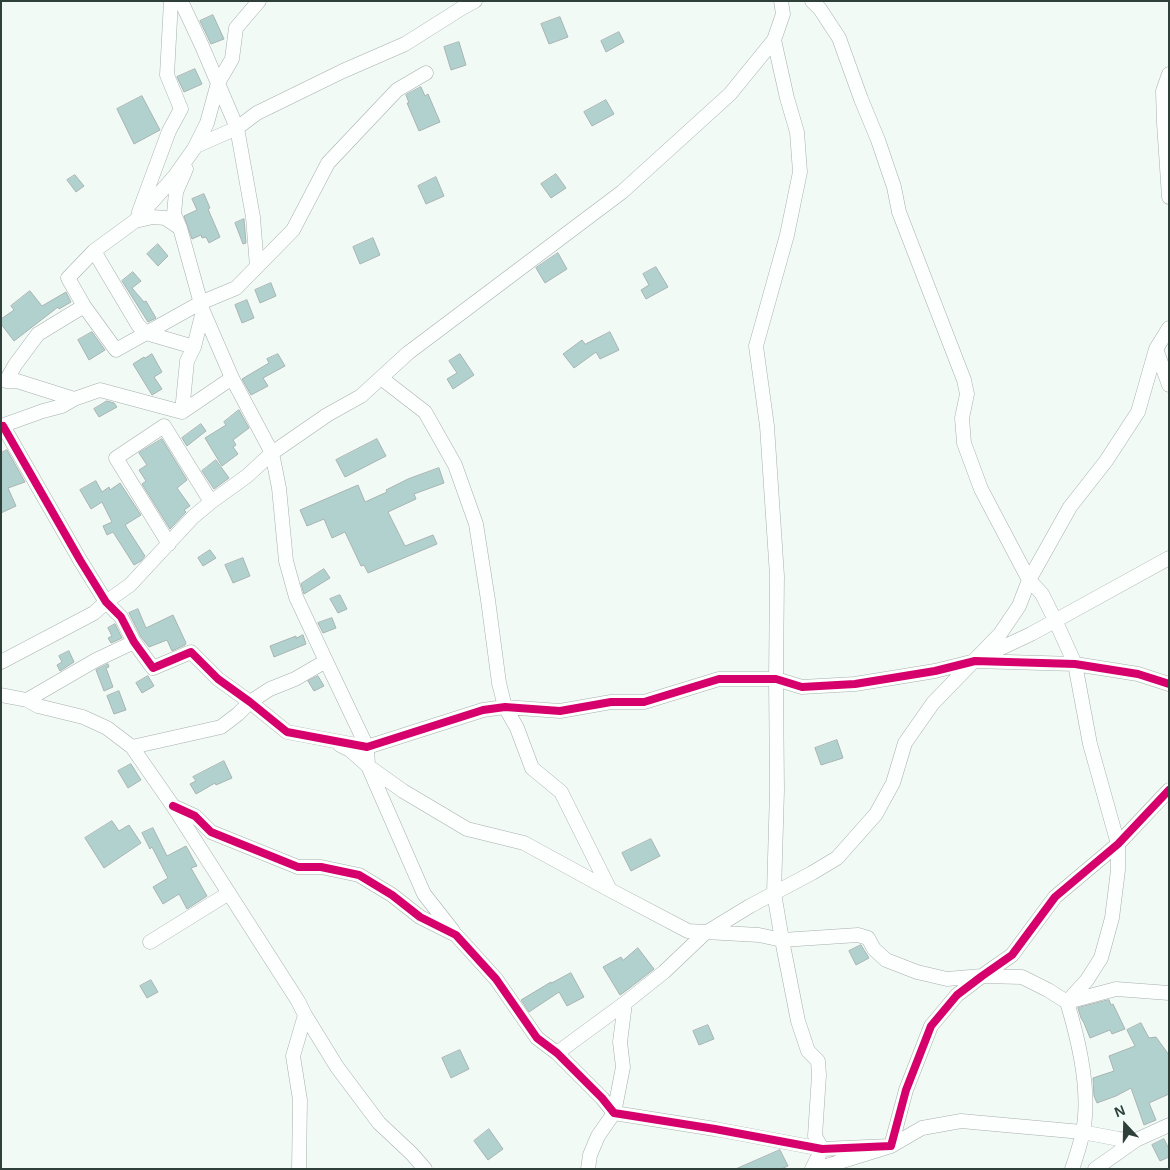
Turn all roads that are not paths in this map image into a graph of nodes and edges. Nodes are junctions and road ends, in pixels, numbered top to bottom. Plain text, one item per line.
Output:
1 (171, 1) edge
2 (181, 1) edge
3 (259, 1) edge
4 (475, 1) edge
5 (781, 1) edge
6 (812, 1) edge
7 (774, 40) junction
8 (426, 73) dead end
9 (1169, 74) edge
10 (218, 83) junction
11 (237, 128) junction
12 (196, 146) junction
13 (1169, 197) edge
14 (135, 221) junction
15 (180, 228) junction
16 (94, 251) junction
17 (257, 267) junction
18 (84, 306) junction
19 (202, 307) junction
20 (1169, 328) edge
21 (146, 333) junction
22 (194, 347) junction
23 (1156, 349) junction
24 (232, 378) junction
25 (381, 378) junction
26 (1169, 385) edge
27 (74, 399) junction
28 (182, 412) junction
29 (2, 426) edge
30 (272, 452) junction
31 (211, 502) junction
32 (168, 544) junction
33 (1169, 558) edge
34 (1030, 580) junction
35 (106, 602) junction
36 (1056, 620) junction
37 (134, 642) junction
38 (326, 660) junction
39 (974, 661) junction
40 (1, 662) edge
41 (1075, 664) junction
42 (776, 679) junction
43 (1169, 684) edge
44 (1, 695) edge
45 (27, 700) junction
46 (250, 702) junction
47 (505, 707) junction
48 (332, 740) junction
49 (132, 747) junction
50 (367, 747) junction
51 (368, 766) junction
52 (1169, 790) edge
53 (173, 806) junction
54 (1118, 844) junction
55 (610, 890) junction
56 (774, 893) junction
57 (229, 894) junction
58 (708, 932) junction
59 (456, 935) junction
60 (782, 940) junction
61 (150, 942) dead end
62 (982, 976) junction
63 (1169, 993) edge
64 (1067, 1002) junction
65 (625, 1003) junction
66 (305, 1016) junction
67 (557, 1053) junction
68 (614, 1113) junction
69 (1169, 1125) edge
70 (1082, 1132) junction
71 (1136, 1140) junction
72 (891, 1146) junction
73 (822, 1149) junction
74 (299, 1169) edge
75 (425, 1169) edge
76 (588, 1169) edge
77 (812, 1169) edge
78 (817, 1169) edge
79 (1072, 1169) edge
80 (1095, 1169) edge

1 - 14 street
2 - 10 street
3 - 10 street
4 - 11 street
5 - 7 street
6 - 34 street
7 - 25 street
7 - 42 street
8 - 17 street
9 - 13 street
10 - 11 street
10 - 12 street
11 - 12 street
11 - 17 street
12 - 14 street
12 - 15 street
14 - 15 street
14 - 16 street
15 - 19 street
16 - 18 street
16 - 21 street
17 - 19 street
18 - 21 street
18 - 27 street
19 - 21 street
19 - 22 street
19 - 24 street
20 - 23 street
21 - 22 street
22 - 28 street
23 - 26 street
23 - 34 street
24 - 28 street
24 - 30 street
25 - 30 street
25 - 47 street
27 - 28 street
27 - 29 street
29 - 35 street
30 - 31 street
30 - 38 street
31 - 32 street
31 - 32 street
32 - 35 street
33 - 36 street
34 - 36 street
34 - 39 street
35 - 37 street
35 - 40 street
36 - 39 street
36 - 41 street
37 - 45 street
37 - 46 street
38 - 46 street
38 - 50 street
39 - 41 street
39 - 42 street
39 - 56 street
41 - 43 street
41 - 54 street
42 - 47 street
42 - 56 street
44 - 45 street
45 - 49 street
46 - 48 street
46 - 49 street
47 - 50 street
47 - 55 street
48 - 50 street
48 - 51 street
49 - 53 street
50 - 51 street
51 - 55 street
51 - 59 street
52 - 54 street
53 - 57 street
53 - 59 street
54 - 62 street
54 - 64 street
55 - 58 street
56 - 58 street
56 - 60 street
57 - 61 street
57 - 66 street
58 - 60 street
58 - 65 street
59 - 67 street
60 - 62 street
60 - 73 street
62 - 64 street
62 - 72 street
63 - 64 street
64 - 70 street
65 - 67 street
65 - 68 street
66 - 74 street
66 - 75 street
67 - 68 street
68 - 73 street
68 - 76 street
69 - 71 street
70 - 71 street
70 - 72 street
70 - 79 street
71 - 80 street
72 - 73 street
72 - 78 street
73 - 77 street

